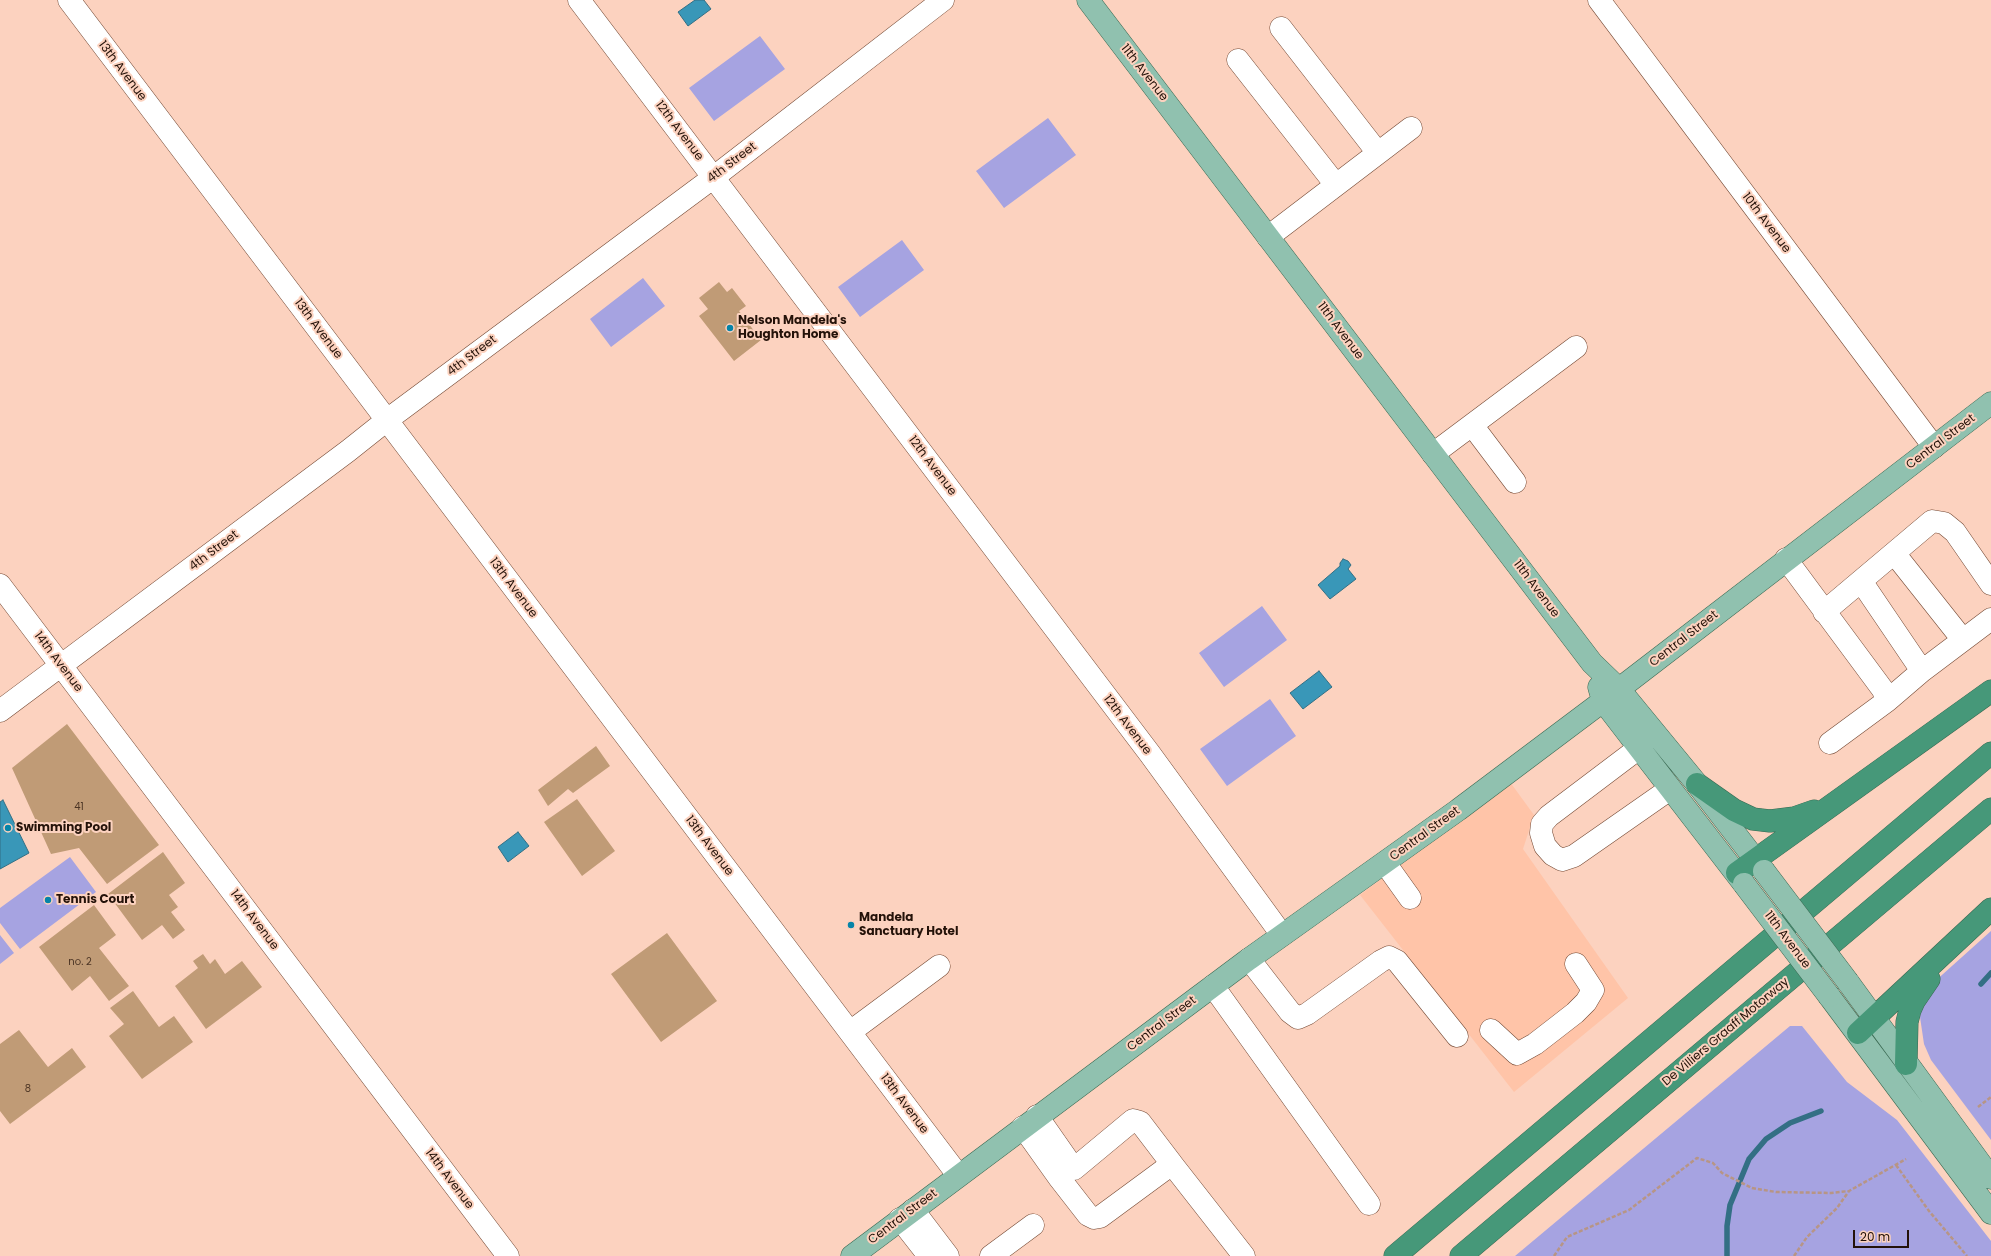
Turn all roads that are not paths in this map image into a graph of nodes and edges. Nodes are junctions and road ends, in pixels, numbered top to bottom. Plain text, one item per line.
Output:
1 (69, 0) edge
2 (579, 0) edge
3 (943, 0) edge
4 (1088, 0) edge
5 (1599, 0) edge
6 (1281, 28) dead end
7 (1238, 60) dead end
8 (1411, 128) dead end
9 (1378, 153) junction
10 (714, 177) junction
11 (1336, 185) junction
12 (1268, 237) junction
13 (1576, 347) dead end
14 (1991, 403) edge
15 (387, 420) junction
16 (1472, 425) junction
17 (1934, 447) junction
18 (1433, 454) junction
19 (1515, 482) dead end
20 (1894, 553) junction
21 (1786, 560) junction
22 (1861, 581) junction
23 (1991, 584) edge
24 (0, 585) edge
25 (1824, 612) junction
26 (1991, 619) edge
27 (1963, 640) junction
28 (61, 665) junction
29 (1922, 671) junction
30 (1991, 691) edge
31 (1611, 695) junction
32 (1887, 701) junction
33 (0, 711) edge
34 (1830, 743) dead end
35 (1640, 748) junction
36 (1991, 753) edge
37 (1697, 784) junction
38 (1670, 789) junction
39 (1831, 804) junction
40 (1991, 809) edge
41 (1384, 863) junction
42 (1759, 866) junction
43 (1741, 878) junction
44 (1410, 898) dead end
45 (1991, 909) edge
46 (1969, 930) junction
47 (1282, 935) junction
48 (1249, 959) junction
49 (1576, 964) dead end
50 (939, 966) dead end
51 (1213, 986) junction
52 (1874, 1019) junction
53 (1491, 1030) dead end
54 (850, 1032) junction
55 (1858, 1033) junction
56 (1458, 1036) dead end
57 (1906, 1064) junction
58 (1030, 1122) junction
59 (1172, 1164) junction
60 (1067, 1174) junction
61 (958, 1175) junction
62 (1991, 1178) edge
63 (1369, 1204) dead end
64 (1991, 1213) edge
65 (907, 1214) junction
66 (1033, 1225) dead end
67 (508, 1256) edge
68 (852, 1256) edge
69 (929, 1256) edge
70 (948, 1256) edge
71 (991, 1256) edge
72 (1244, 1256) edge
73 (1395, 1256) edge
74 (1461, 1256) edge

1 - 15 street, 13th Avenue
2 - 10 street, 12th Avenue
3 - 10 street, 4th Street
4 - 12 main road, 11th Avenue
5 - 17 street, 10th Avenue
6 - 9 street
7 - 11 street
8 - 9 street
9 - 11 street
10 - 15 street, 4th Street
10 - 47 street, 12th Avenue
11 - 12 street
12 - 18 main road, 11th Avenue
13 - 16 street
14 - 17 main road, Central Street
15 - 28 street, 4th Street
15 - 54 street, 13th Avenue
16 - 18 street
16 - 19 street
17 - 21 main road, Central Street
18 - 31 main road, 11th Avenue
20 - 22 street
20 - 23 street
20 - 27 street
21 - 25 street
21 - 31 main road, Central Street
22 - 25 street
22 - 29 street
24 - 28 street, 14th Avenue
25 - 32 street
26 - 27 street
27 - 29 street
28 - 33 street, 4th Street
28 - 67 street, 14th Avenue
29 - 32 street
30 - 39 highway
31 - 35 main road, 11th Avenue
31 - 37 main road, 11th Avenue
31 - 41 main road, Central Street
32 - 34 street
35 - 38 main road, 11th Avenue
35 - 38 street
36 - 73 highway
37 - 39 highway
37 - 42 main road, 11th Avenue
38 - 43 main road, 11th Avenue
39 - 42 highway
40 - 74 highway, De Villiers Graaff Motorway
41 - 44 street
41 - 47 main road, Central Street
42 - 43 highway
42 - 52 main road, 11th Avenue, bridge
43 - 55 main road, 11th Avenue, bridge
45 - 46 highway
46 - 52 highway
46 - 57 highway
47 - 48 main road, Central Street
48 - 51 main road, Central Street
48 - 56 street
49 - 53 street
50 - 54 street
51 - 58 main road, Central Street
51 - 63 street
52 - 55 highway
52 - 57 main road, 11th Avenue
54 - 61 street, 13th Avenue
55 - 64 main road, 11th Avenue
57 - 62 main road, 11th Avenue
58 - 60 street
58 - 61 main road, Central Street
59 - 60 street
59 - 60 street
59 - 72 street
61 - 65 main road, Central Street
65 - 68 main road, Central Street
65 - 69 street
65 - 70 street
66 - 71 street

